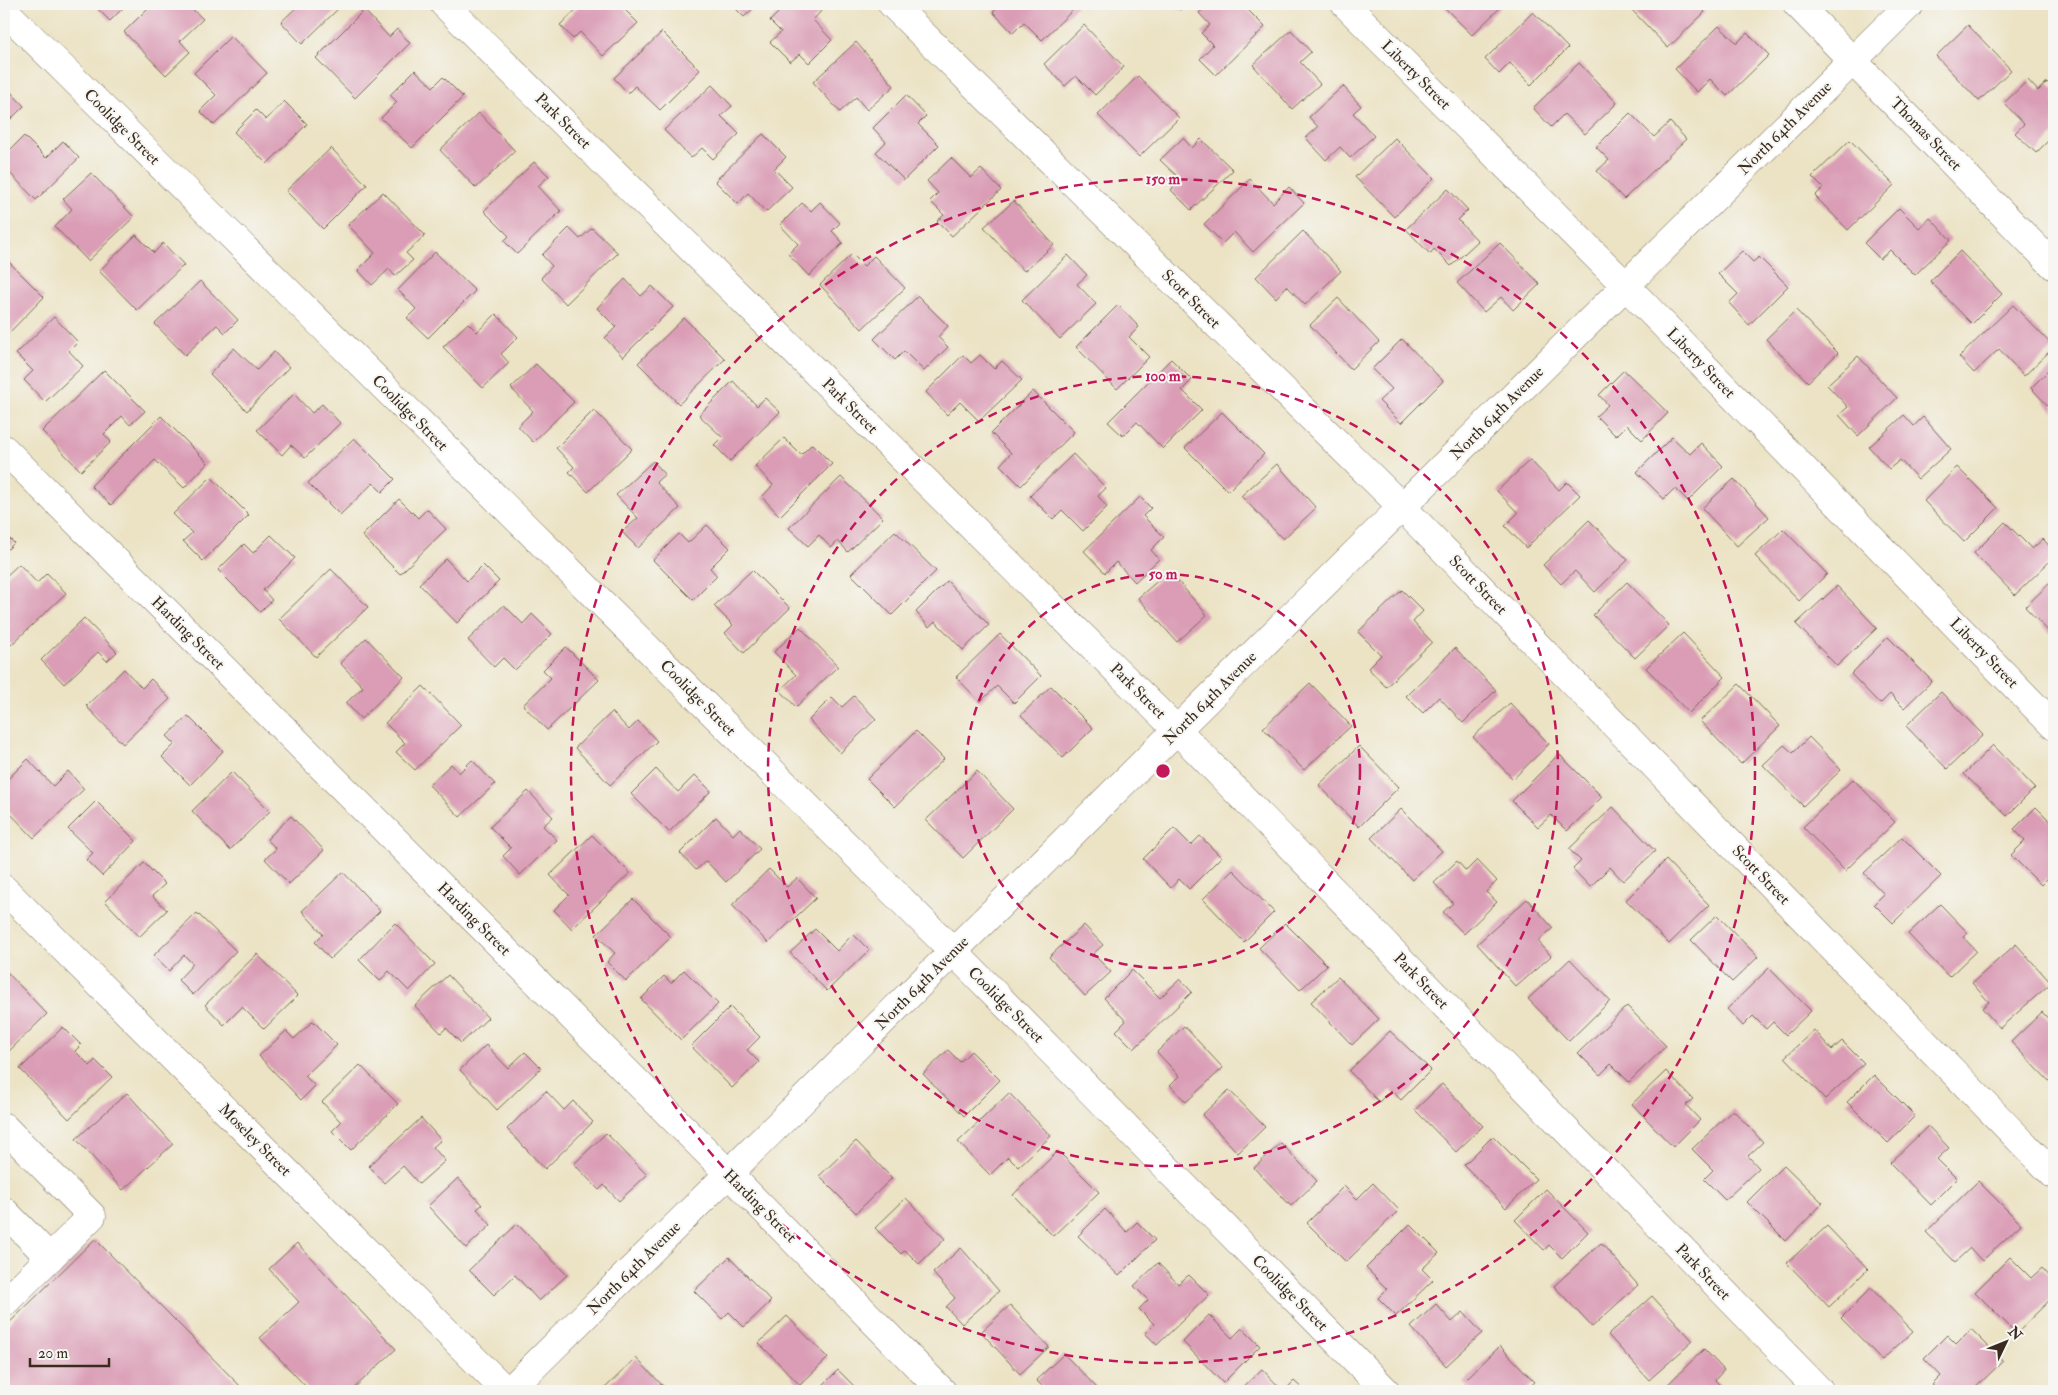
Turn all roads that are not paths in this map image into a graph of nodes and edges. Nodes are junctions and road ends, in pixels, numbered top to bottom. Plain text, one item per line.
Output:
1 (444, 4) edge
2 (892, 4) edge
3 (1345, 4) edge
4 (1796, 4) edge
5 (1910, 4) edge
6 (4, 10) edge
7 (1853, 60) junction
8 (2054, 266) edge
9 (1626, 286) junction
10 (4, 449) edge
11 (1402, 507) junction
12 (2054, 726) edge
13 (1177, 730) junction
14 (4, 889) edge
15 (953, 951) junction
16 (4, 1127) edge
17 (729, 1174) junction
18 (2054, 1175) edge
19 (4, 1211) edge
20 (50, 1258) junction
21 (4, 1303) edge
22 (507, 1391) edge
23 (942, 1391) edge
24 (1386, 1391) edge
25 (1820, 1391) edge

1 - 13 street, Park Street
2 - 11 street, Scott Street
3 - 9 street, Liberty Street
4 - 7 street, Thomas Street
5 - 7 street, North 64th Avenue
6 - 15 street, Coolidge Street
7 - 8 street, Thomas Street
7 - 9 street, North 64th Avenue
9 - 11 street, North 64th Avenue
9 - 12 street, Liberty Street
10 - 17 street, Harding Street
11 - 13 street, North 64th Avenue
11 - 18 street, Scott Street
13 - 15 street, North 64th Avenue
13 - 25 street, Park Street
14 - 22 street, Moseley Street
15 - 17 street, North 64th Avenue
15 - 24 street, Coolidge Street
16 - 20 street
17 - 22 street, North 64th Avenue
17 - 23 street, Harding Street
19 - 20 street
20 - 21 street

